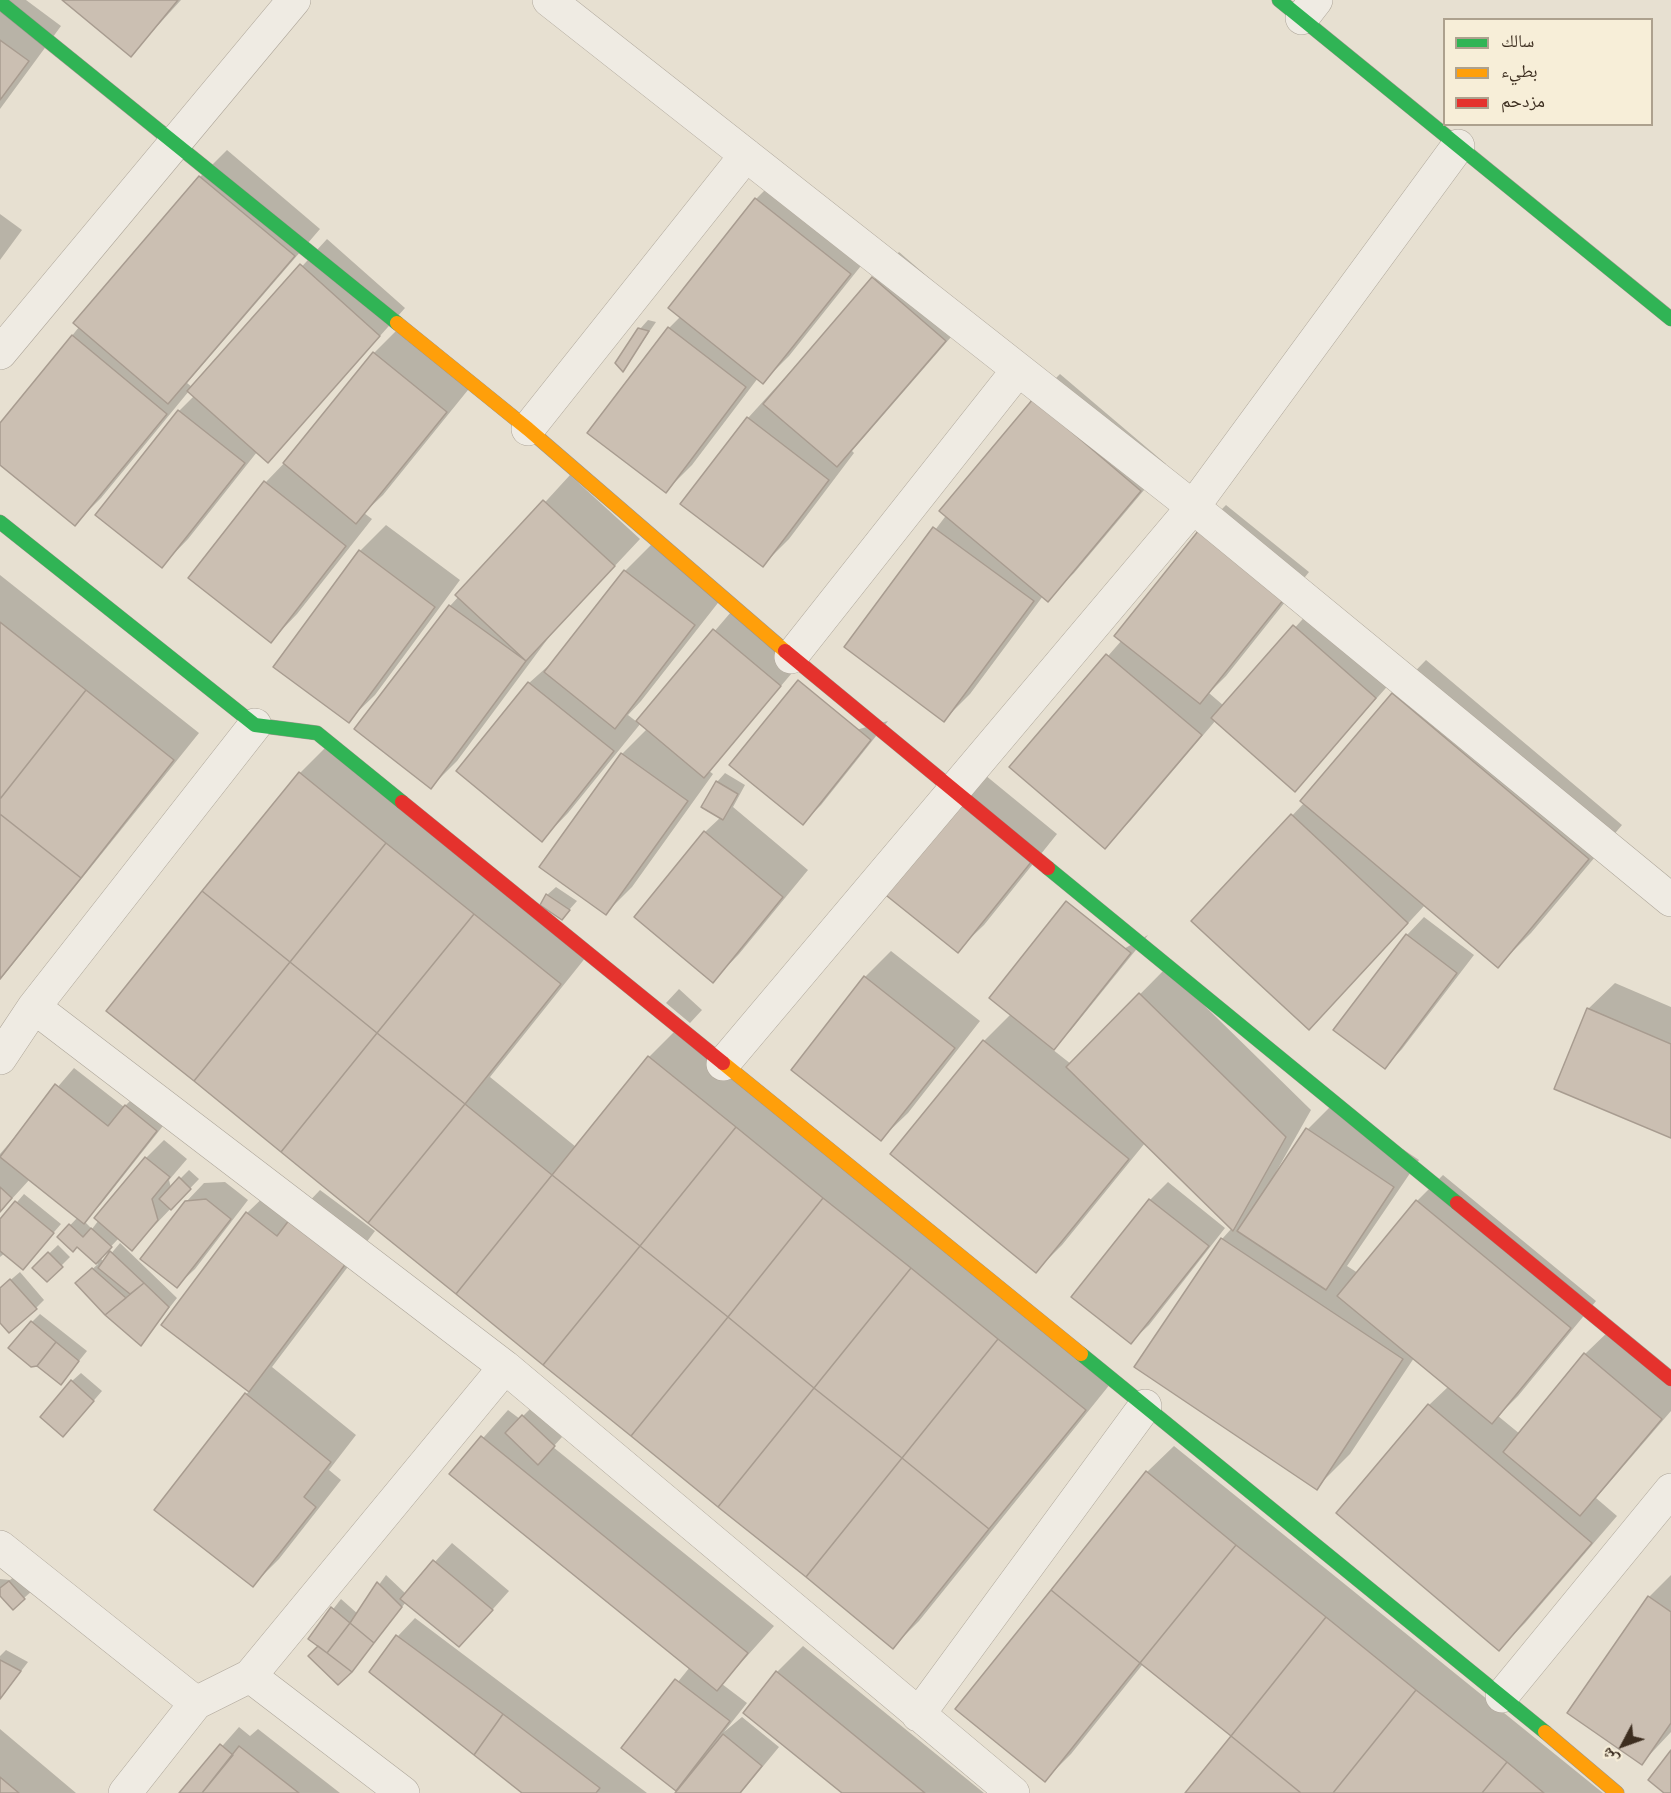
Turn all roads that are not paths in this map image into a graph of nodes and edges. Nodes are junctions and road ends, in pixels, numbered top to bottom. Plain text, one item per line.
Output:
1 (294, 0) edge
2 (549, 0) edge
3 (0, 2) edge
4 (1299, 6) edge
5 (176, 144) junction
6 (1458, 146) junction
7 (746, 155) junction
8 (1671, 319) edge
9 (0, 353) edge
10 (1018, 370) junction
11 (528, 429) junction
12 (1193, 507) junction
13 (0, 522) edge
14 (791, 657) junction
15 (255, 725) junction
16 (954, 789) junction
17 (1671, 900) edge
18 (34, 1007) junction
19 (0, 1058) edge
20 (723, 1064) junction
21 (505, 1367) junction
22 (1671, 1379) edge
23 (1146, 1406) junction
24 (1671, 1490) edge
25 (0, 1547) edge
26 (250, 1676) junction
27 (1503, 1696) junction
28 (196, 1702) junction
29 (918, 1715) junction
30 (125, 1793) edge
31 (403, 1793) edge
32 (1013, 1793) edge
33 (1617, 1793) edge

1 - 5 street
2 - 7 street
3 - 5 street
4 - 6 street
5 - 9 street
5 - 11 street
6 - 8 street
6 - 12 street
7 - 10 street
7 - 11 street
10 - 12 street
10 - 14 street
11 - 14 street
12 - 16 street
12 - 17 street
13 - 15 street
14 - 16 street
15 - 18 street
15 - 20 street
16 - 20 street
16 - 22 street
18 - 19 street
18 - 21 street
20 - 23 street
21 - 26 street
21 - 29 street
23 - 27 street
23 - 29 street
24 - 27 street
25 - 28 street
26 - 28 street
26 - 31 street
27 - 33 street
28 - 30 street
29 - 32 street

